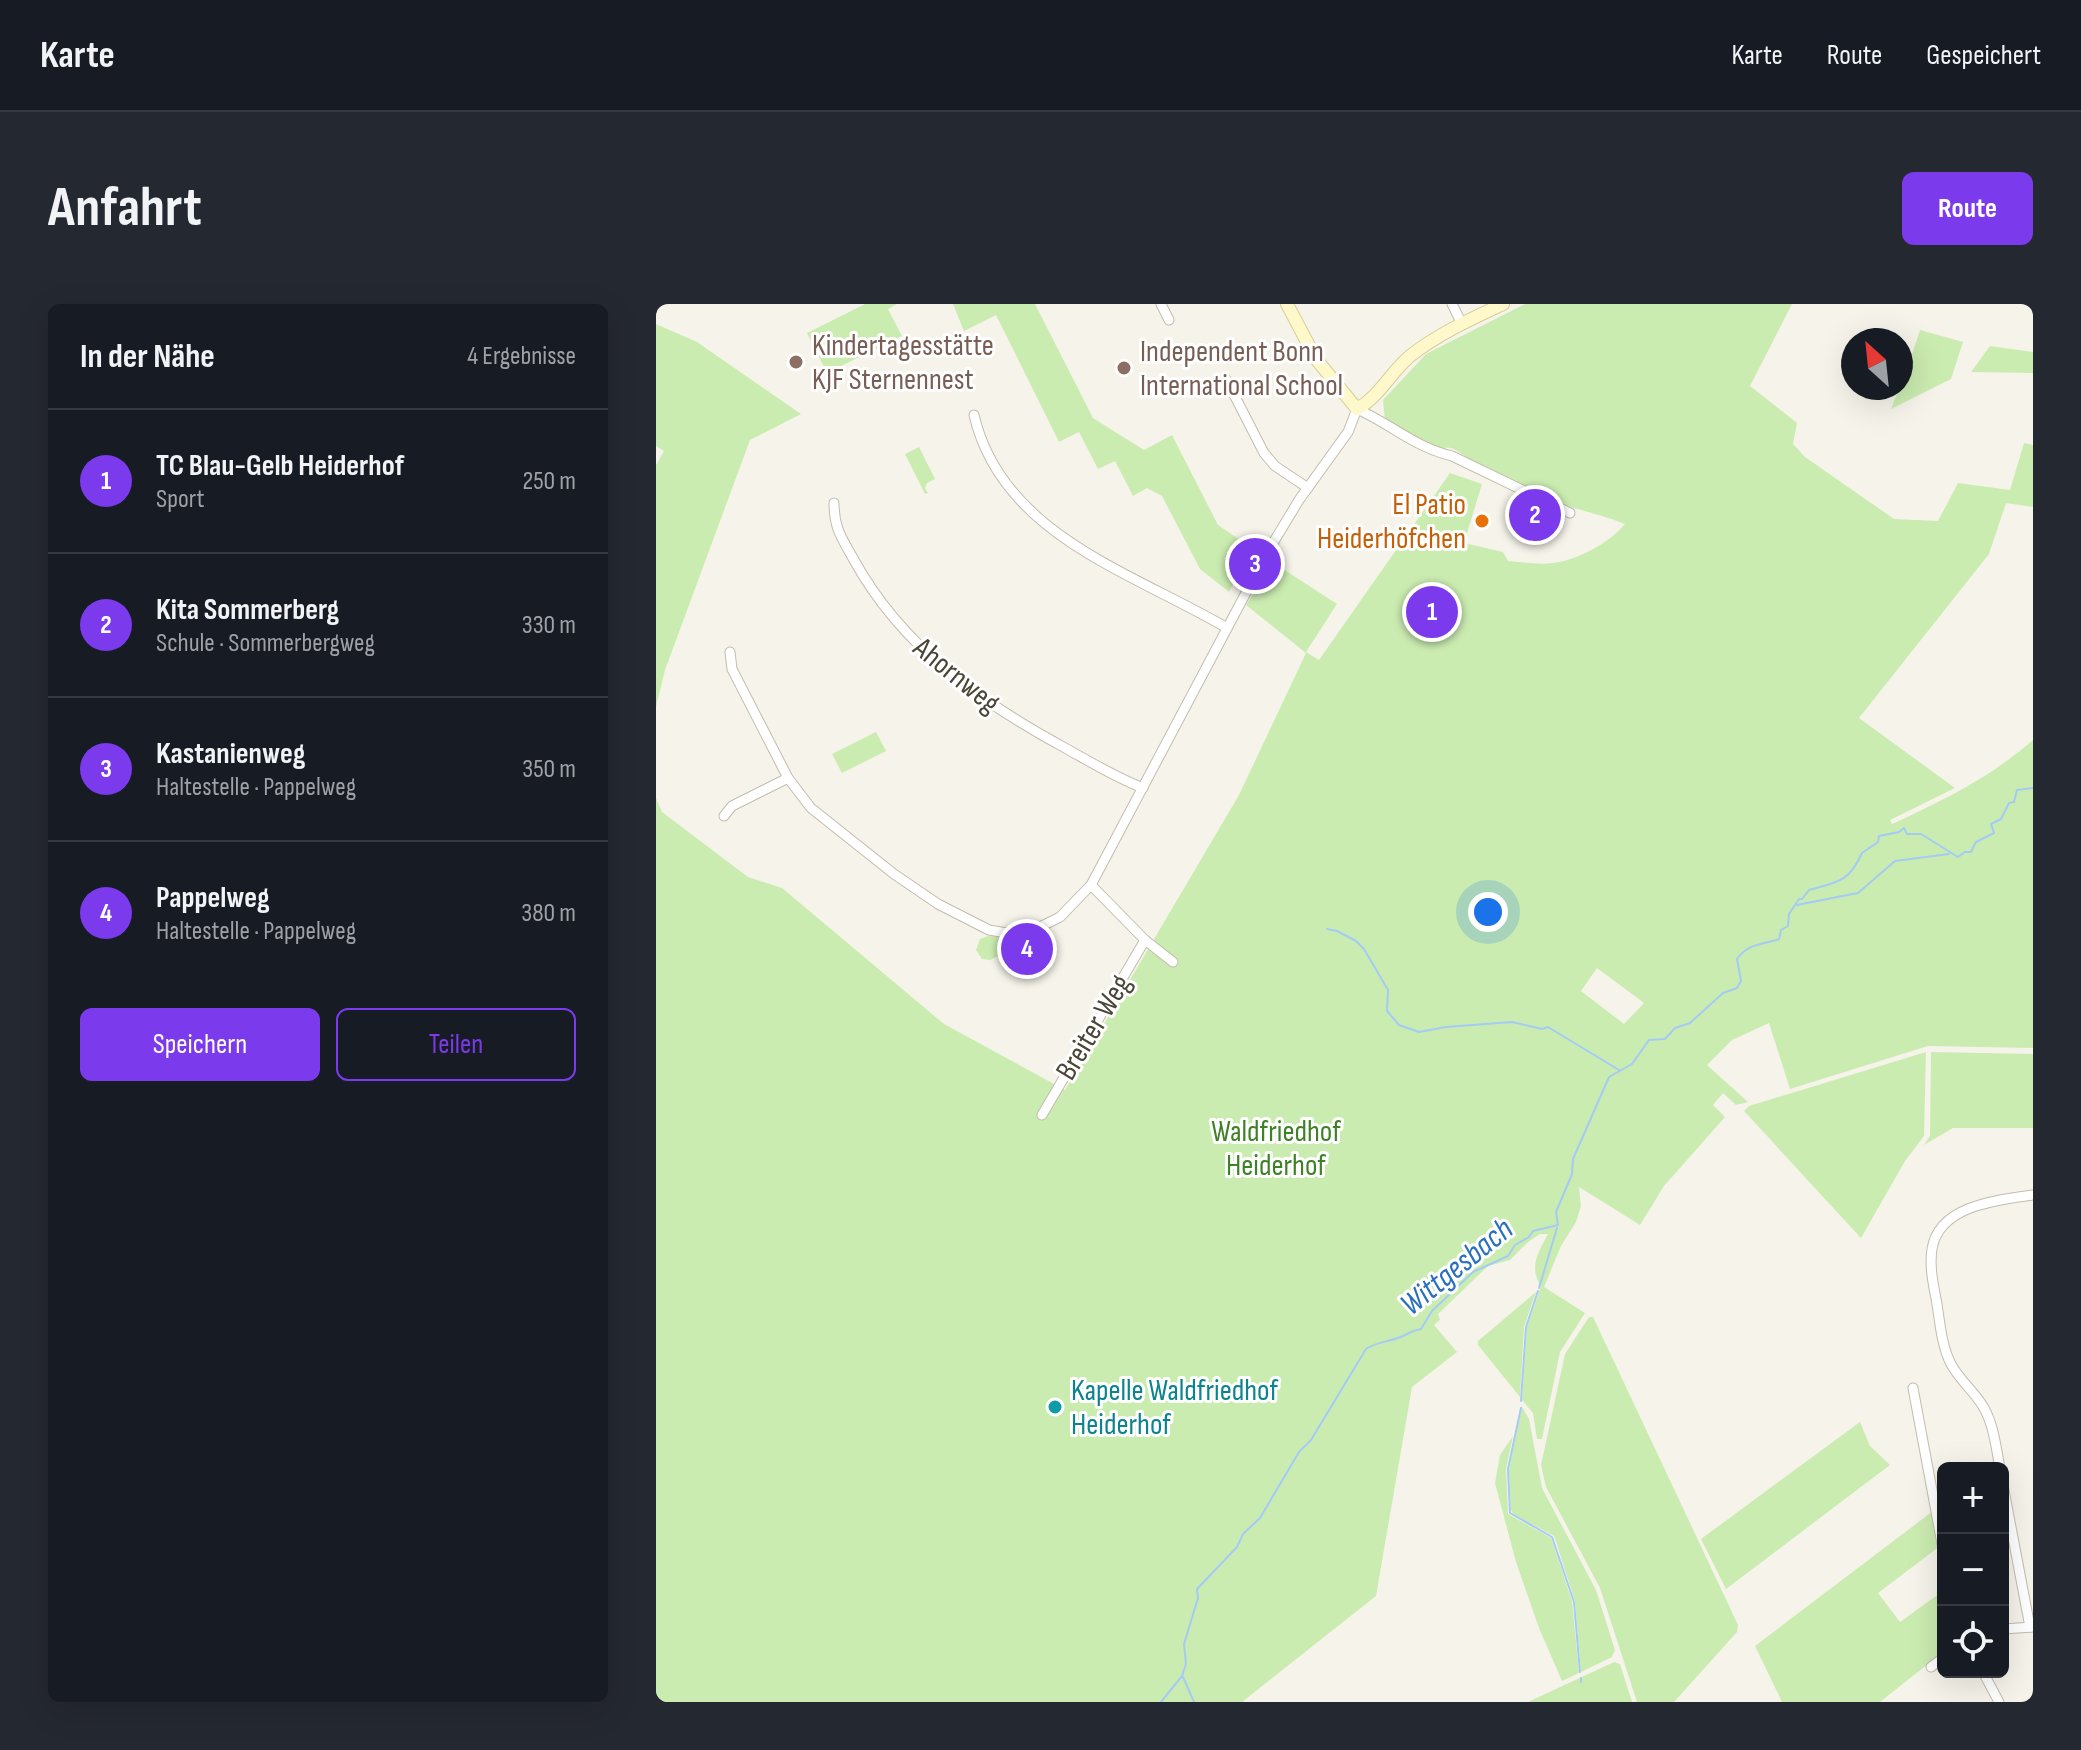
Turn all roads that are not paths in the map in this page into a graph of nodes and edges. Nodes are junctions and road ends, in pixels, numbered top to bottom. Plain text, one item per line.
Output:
1 (1161, 304) edge
2 (1287, 304) edge
3 (1452, 304) edge
4 (1503, 304) edge
5 (1169, 320) dead end
6 (1462, 324) junction
7 (1219, 382) dead end
8 (1357, 409) junction
9 (974, 415) dead end
10 (1308, 488) junction
11 (834, 503) dead end
12 (1570, 513) dead end
13 (1227, 628) junction
14 (730, 652) dead end
15 (788, 778) junction
16 (1143, 788) junction
17 (724, 816) dead end
18 (1091, 885) junction
19 (1145, 940) junction
20 (1173, 962) dead end
21 (1042, 1115) dead end
22 (2033, 1195) edge
23 (1913, 1388) dead end
24 (1999, 1462) edge
25 (2009, 1514) edge
26 (1940, 1534) edge
27 (2032, 1627) edge
28 (2009, 1629) edge
29 (1937, 1662) edge
30 (1931, 1667) dead end
31 (1986, 1678) edge
32 (1999, 1702) edge

1 - 5 street
2 - 8 street
3 - 6 street
4 - 6 street
6 - 8 street
7 - 10 street
8 - 10 street
8 - 12 street
9 - 13 street
10 - 13 street
11 - 16 street, Ahornweg
13 - 16 street
14 - 15 street
15 - 17 street
15 - 18 street
16 - 18 street
18 - 19 street, Breiter Weg
19 - 20 street, Breiter Weg
19 - 21 street, Breiter Weg
22 - 24 street
23 - 26 street
25 - 27 street
27 - 28 street
29 - 30 street
31 - 32 street

